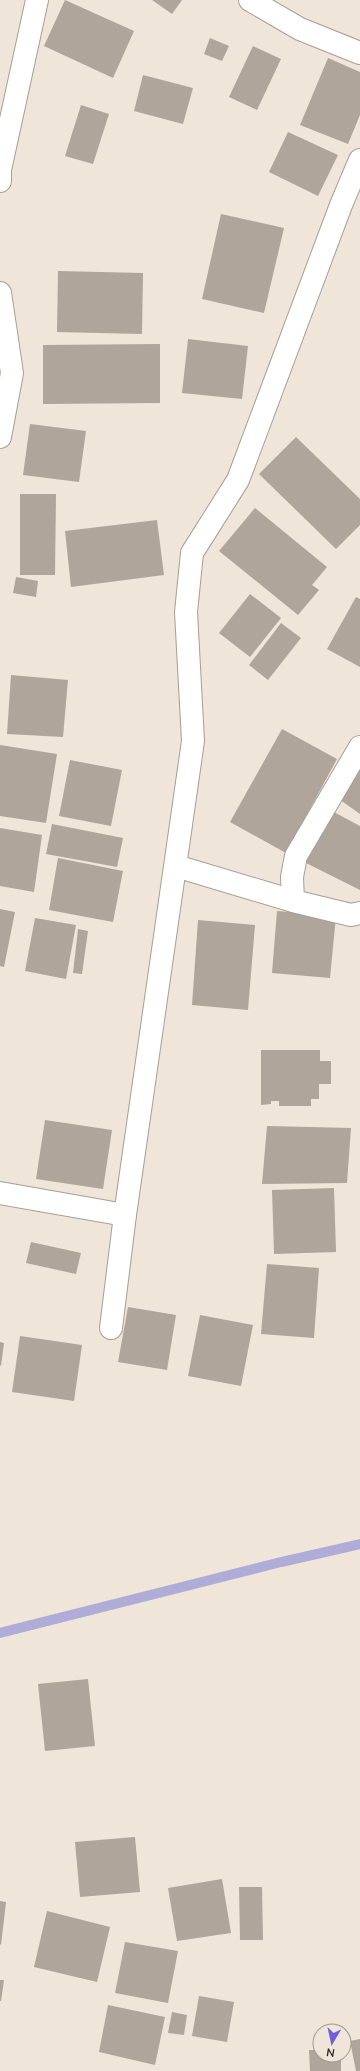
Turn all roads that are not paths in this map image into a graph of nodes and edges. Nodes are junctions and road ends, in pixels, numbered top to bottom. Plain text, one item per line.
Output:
1 (37, 0) edge
2 (250, 0) edge
3 (360, 53) edge
4 (360, 160) edge
5 (0, 180) edge
6 (0, 293) edge
7 (0, 437) edge
8 (360, 747) edge
9 (176, 866) junction
10 (293, 902) junction
11 (360, 913) edge
12 (0, 1194) edge
13 (125, 1215) junction
14 (111, 1328) dead end

1 - 5 street
2 - 3 street
4 - 9 street
6 - 7 street
8 - 10 street
9 - 10 street
9 - 13 street
10 - 11 street
12 - 13 street
13 - 14 street

